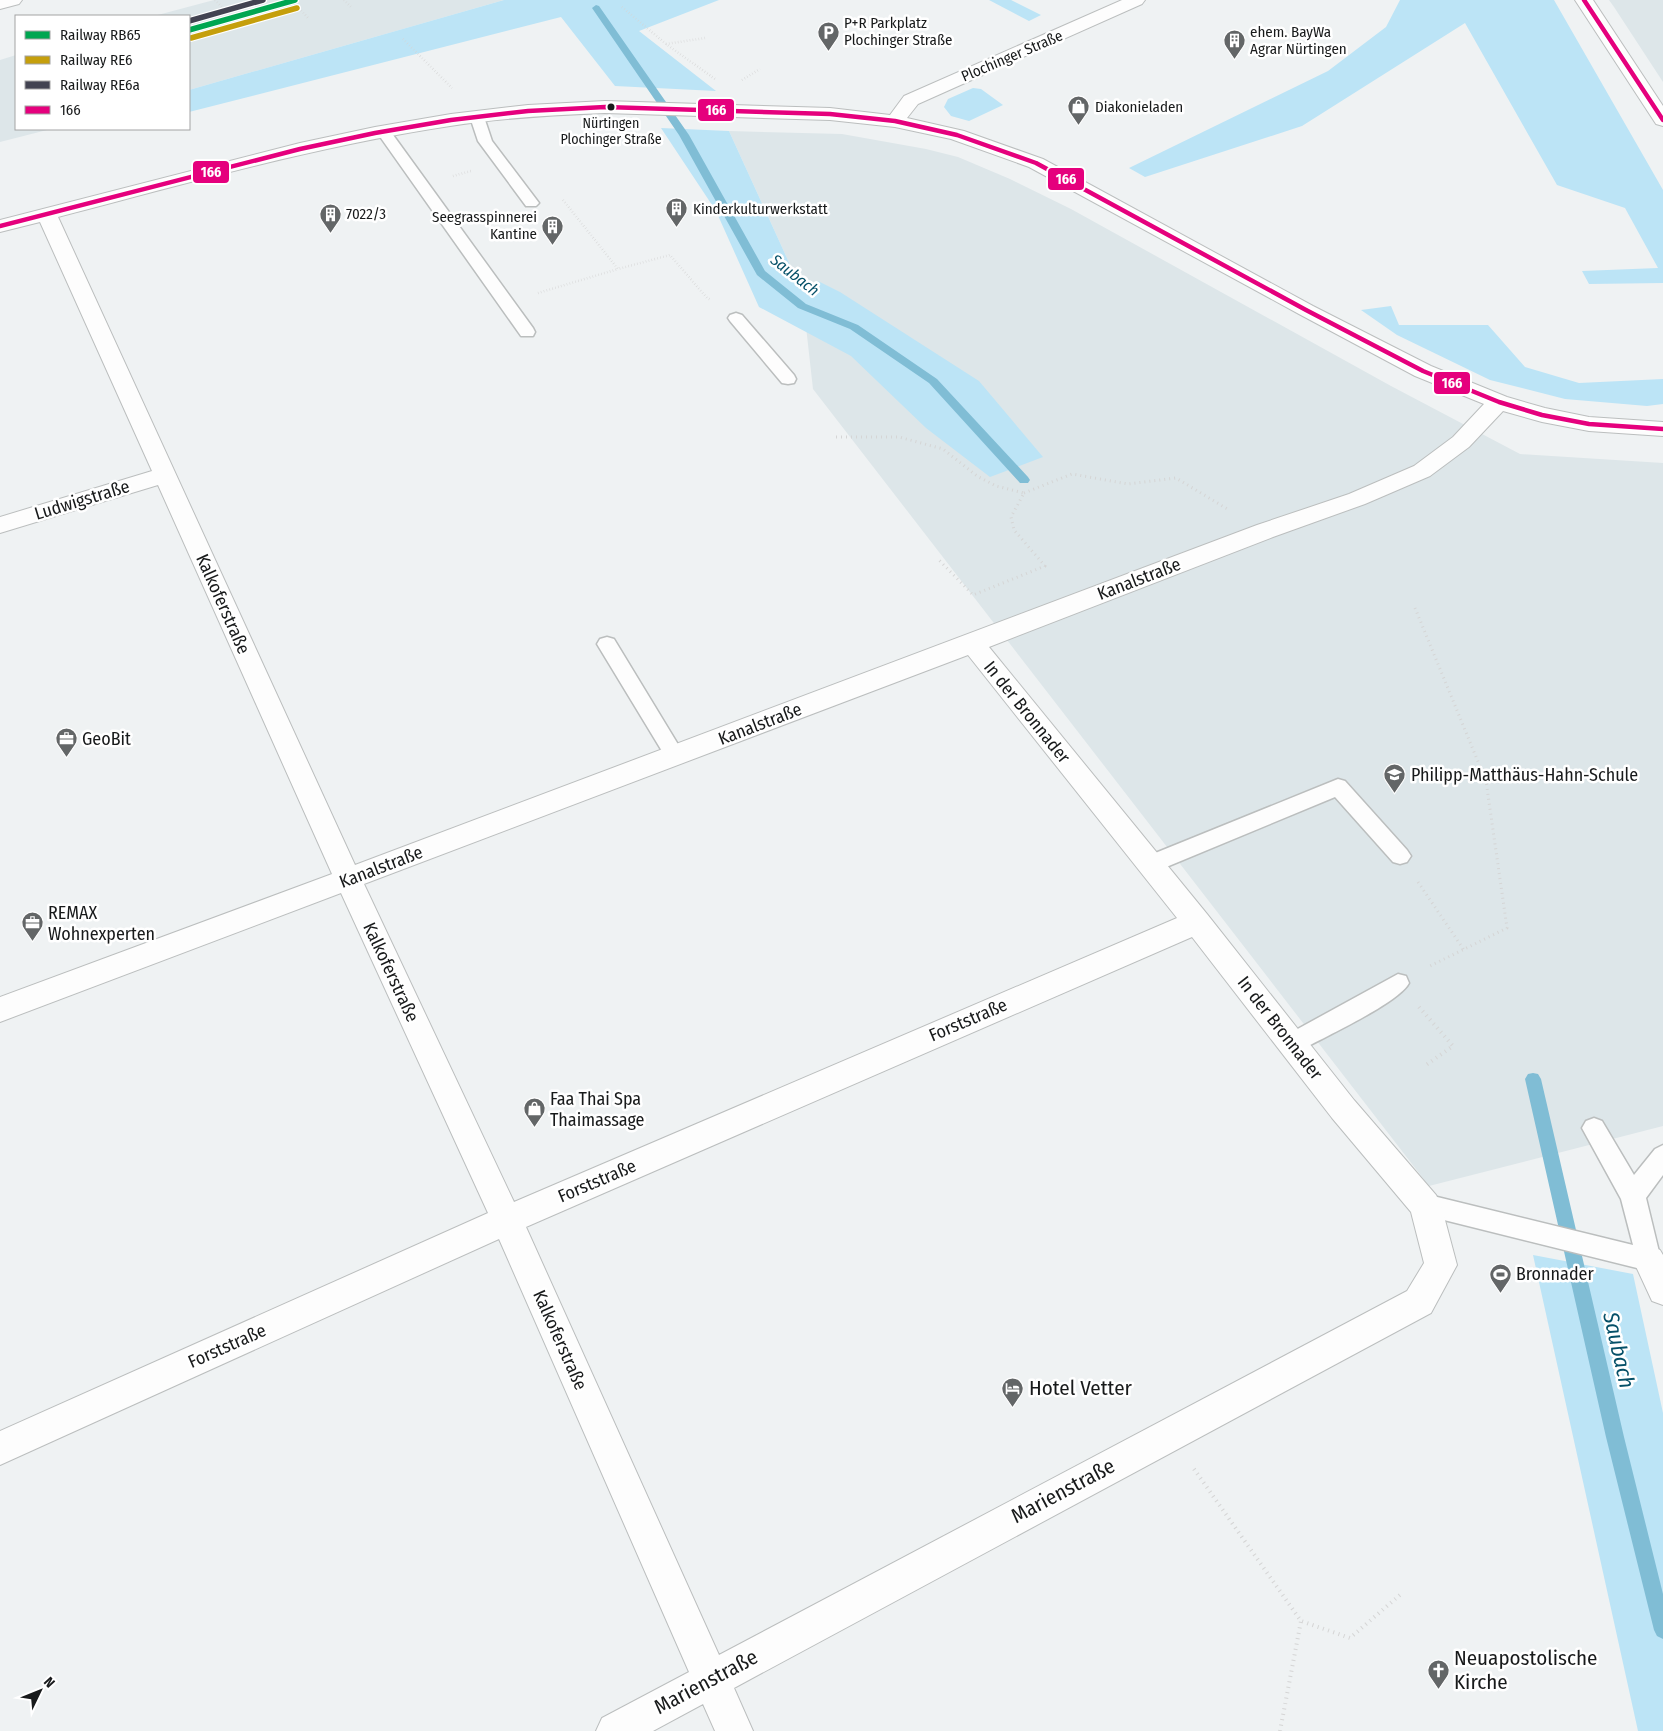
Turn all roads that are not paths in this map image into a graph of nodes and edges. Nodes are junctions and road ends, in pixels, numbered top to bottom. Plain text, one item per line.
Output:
1 (13, 0) edge
2 (1136, 0) edge
3 (1584, 0) edge
4 (0, 4) edge
5 (477, 117) junction
6 (894, 120) junction
7 (1663, 120) edge
8 (383, 131) junction
9 (531, 203) road end
10 (47, 214) junction
11 (0, 226) edge
12 (736, 318) dead end
13 (527, 332) dead end
14 (788, 379) dead end
15 (1500, 402) junction
16 (1663, 429) edge
17 (164, 475) junction
18 (0, 525) edge
19 (607, 644) dead end
20 (973, 644) junction
21 (675, 756) junction
22 (1400, 856) road end
23 (1151, 864) junction
24 (348, 879) junction
25 (1196, 922) junction
26 (1398, 983) road end
27 (0, 1010) edge
28 (1291, 1044) junction
29 (1594, 1128) dead end
30 (1663, 1156) edge
31 (1633, 1196) junction
32 (1425, 1205) junction
33 (507, 1220) junction
34 (1650, 1260) junction
35 (1663, 1290) edge
36 (0, 1448) edge
37 (711, 1679) junction
38 (615, 1731) edge
39 (734, 1731) edge

1 - 4 street
2 - 6 street, Plochinger Straße
3 - 7 street
5 - 6 street
5 - 8 street
5 - 9 lane
6 - 15 street
8 - 10 street
8 - 13 lane
10 - 11 street
10 - 17 street, Kalkoferstraße
12 - 14 lane
15 - 16 street
15 - 20 street, Kanalstraße
17 - 18 street, Ludwigstraße
17 - 24 street, Kalkoferstraße
19 - 21 lane
20 - 21 street, Kanalstraße
20 - 23 street, In der Bronnader
21 - 24 street, Kanalstraße
22 - 23 lane
23 - 25 street, In der Bronnader
24 - 27 street, Kanalstraße
24 - 33 street, Kalkoferstraße
25 - 28 street, In der Bronnader
25 - 33 street, Forststraße
26 - 28 lane
28 - 32 street, In der Bronnader
29 - 31 lane
30 - 31 lane
31 - 34 lane
32 - 34 lane
32 - 37 street, Marienstraße
33 - 36 street, Forststraße
33 - 37 street, Kalkoferstraße
34 - 35 street
37 - 38 street, Marienstraße
37 - 39 street, Kalkoferstraße

